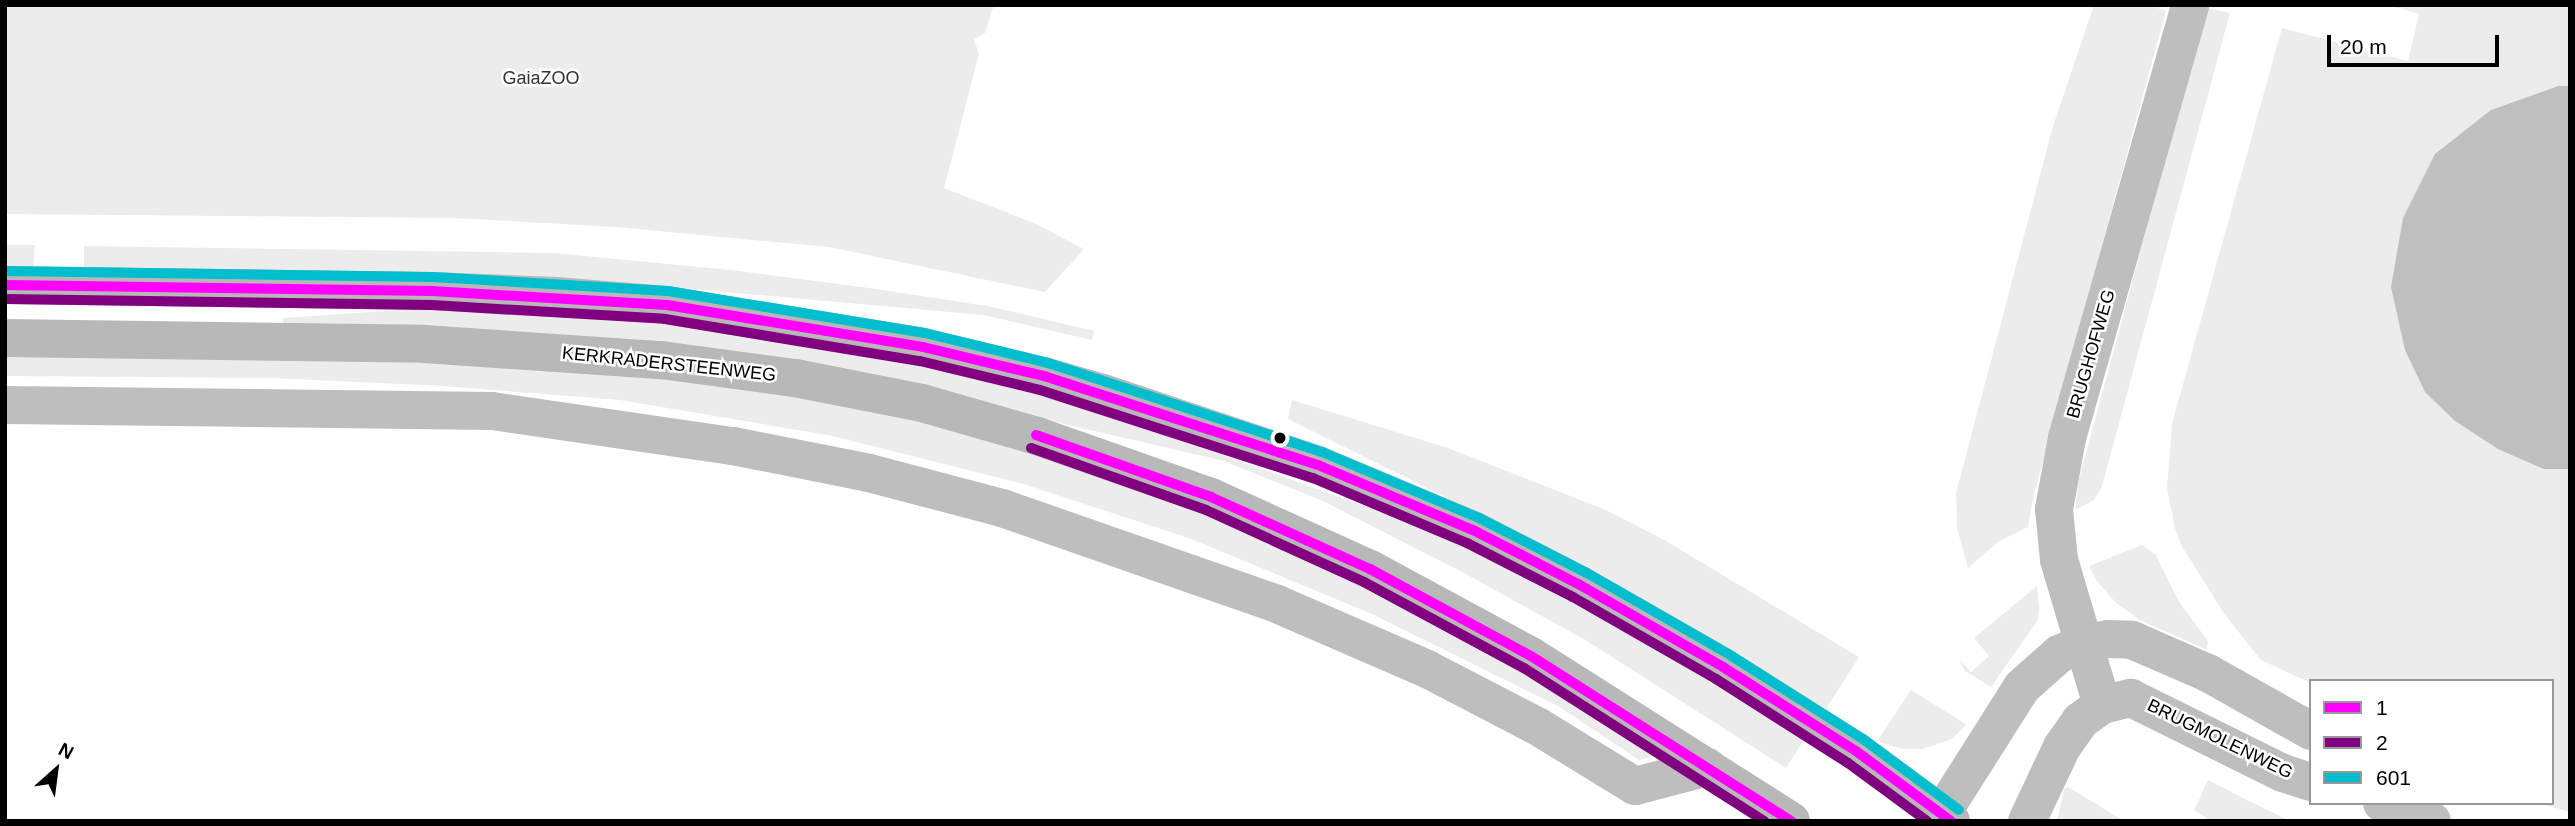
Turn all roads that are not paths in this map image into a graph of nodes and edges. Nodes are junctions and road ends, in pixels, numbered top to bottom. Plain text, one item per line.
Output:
1 (2190, 5) edge
2 (5, 285) edge
3 (5, 338) edge
4 (5, 405) edge
5 (2082, 644) junction
6 (2102, 705) junction
7 (2309, 731) edge
8 (1708, 767) junction
9 (2309, 781) edge
10 (1943, 818) edge
11 (1791, 821) edge
12 (2027, 821) edge

1 - 5 street, BRUGHOFWEG
2 - 10 main road
3 - 8 main road, KERKRADERSTEENWEG
4 - 8 street
5 - 6 street, BRUGHOFWEG
5 - 7 street
5 - 10 street
6 - 9 street, BRUGMOLENWEG
6 - 12 street
8 - 11 main road, KERKRADERSTEENWEG

